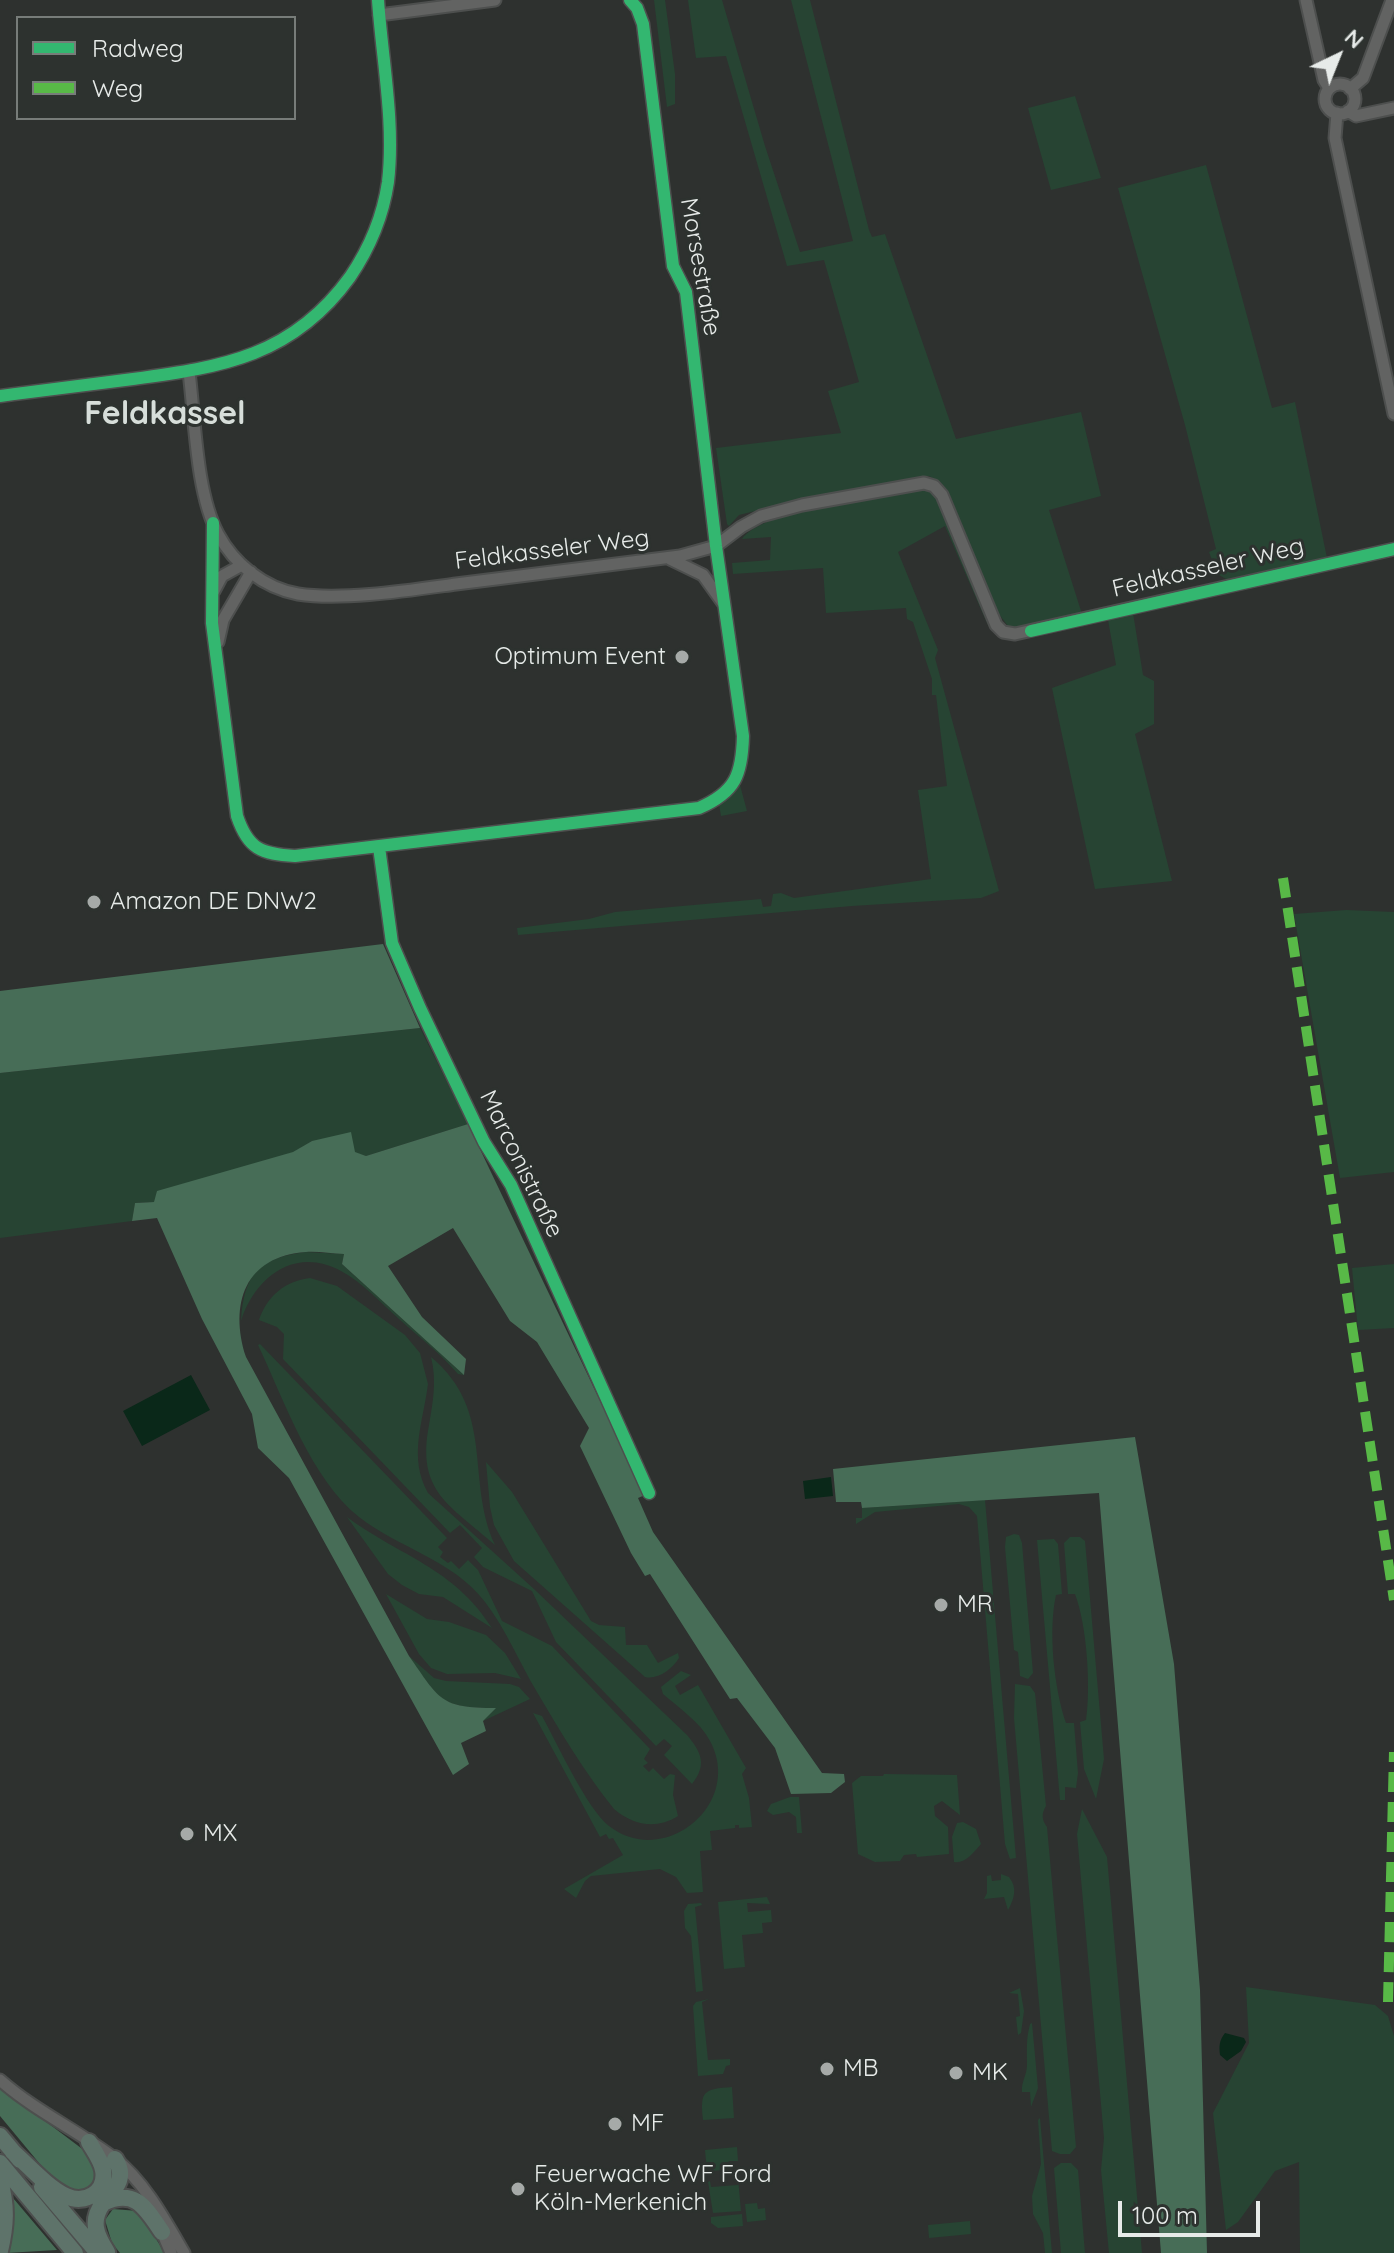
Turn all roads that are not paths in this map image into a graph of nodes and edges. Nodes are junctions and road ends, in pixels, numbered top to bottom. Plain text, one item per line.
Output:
1 (378, 0) edge
2 (495, 0) edge
3 (630, 0) edge
4 (1306, 0) edge
5 (1392, 0) edge
6 (379, 15) junction
7 (1329, 88) junction
8 (1350, 89) junction
9 (1394, 108) edge
10 (1343, 112) junction
11 (189, 372) junction
12 (0, 396) edge
13 (1394, 414) edge
14 (213, 523) junction
15 (716, 546) junction
16 (1394, 549) edge
17 (666, 558) junction
18 (246, 569) junction
19 (213, 593) junction
20 (726, 607) junction
21 (215, 655) junction
22 (379, 847) junction
23 (649, 1493) dead end
24 (0, 2080) edge
25 (0, 2136) edge
26 (89, 2142) junction
27 (6, 2158) edge
28 (115, 2159) junction
29 (0, 2181) edge
30 (150, 2200) junction
31 (103, 2203) junction
32 (162, 2232) junction
33 (0, 2251) edge
34 (75, 2253) edge
35 (98, 2253) edge
36 (108, 2253) edge
37 (171, 2253) edge
38 (184, 2253) edge

1 - 6 street
2 - 6 street
3 - 15 street, Morsestraße
4 - 7 street
5 - 8 street
6 - 11 street
7 - 8 street
7 - 10 street
8 - 10 street
9 - 10 street
10 - 13 street
11 - 12 street
11 - 14 street, Feldkasseler Weg
14 - 18 street, Feldkasseler Weg
14 - 19 street
15 - 16 street, Feldkasseler Weg
15 - 17 street, Feldkasseler Weg
15 - 20 street
17 - 18 street, Feldkasseler Weg
17 - 20 street
18 - 19 street
18 - 21 street
19 - 21 street
20 - 22 street
21 - 22 street
22 - 23 street, Marconistraße
24 - 26 street
25 - 27 highway
26 - 27 highway
26 - 28 street
27 - 34 highway
27 - 35 highway
28 - 30 street
28 - 31 highway
29 - 33 highway
30 - 32 street
30 - 38 street
31 - 32 highway
31 - 36 highway
32 - 37 street

